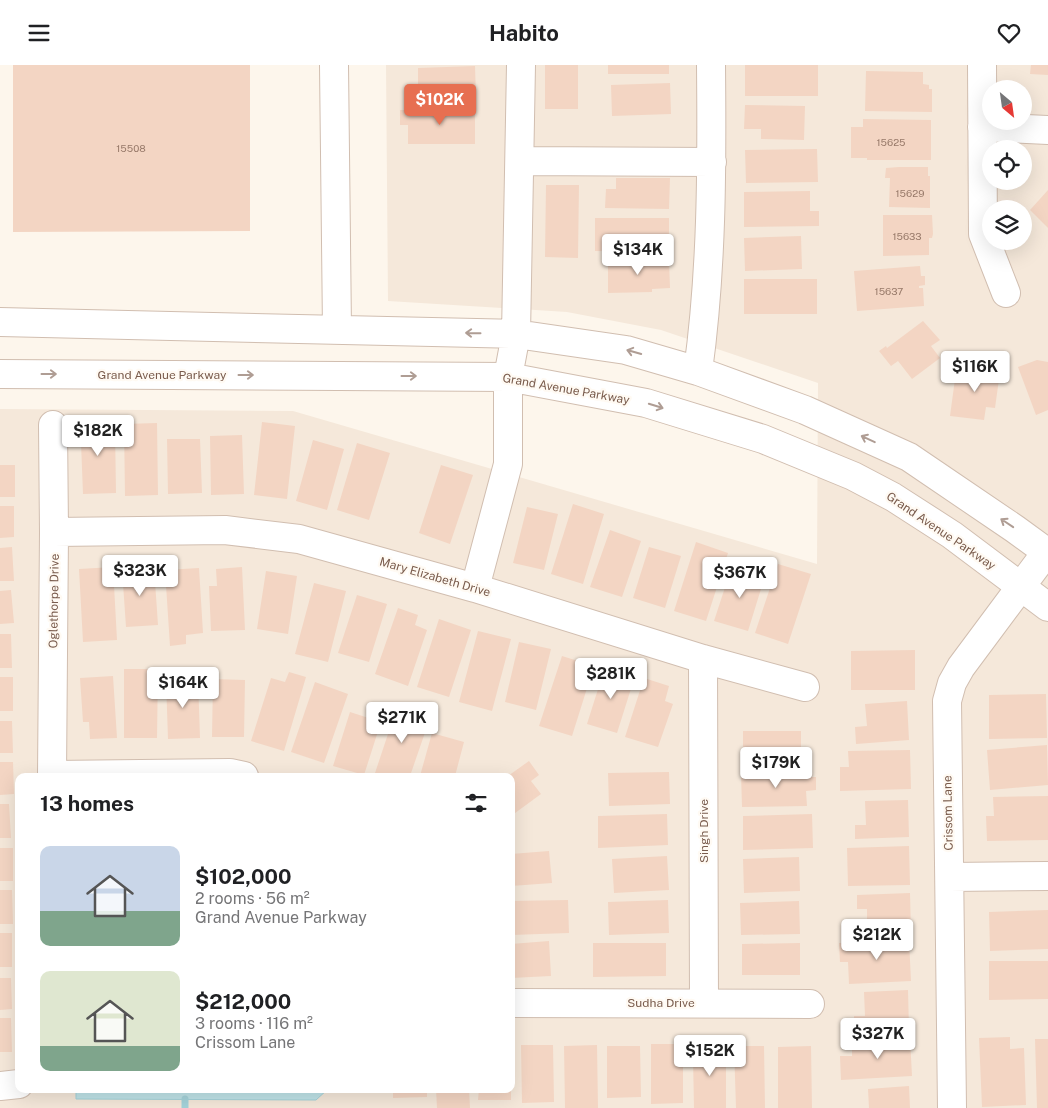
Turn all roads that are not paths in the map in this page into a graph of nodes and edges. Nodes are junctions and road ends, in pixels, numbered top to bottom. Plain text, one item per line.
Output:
1 (334, 65) edge
2 (521, 65) edge
3 (711, 65) edge
4 (982, 65) edge
5 (982, 80) edge
6 (1032, 129) edge
7 (982, 130) edge
8 (1048, 130) edge
9 (520, 161) junction
10 (712, 162) junction
11 (1006, 293) dead end
12 (0, 322) edge
13 (337, 330) junction
14 (516, 334) junction
15 (698, 371) junction
16 (0, 373) edge
17 (508, 377) junction
18 (53, 425) dead end
19 (54, 531) junction
20 (1047, 552) edge
21 (1020, 585) junction
22 (475, 588) junction
23 (1048, 607) edge
24 (703, 659) junction
25 (805, 687) dead end
26 (52, 773) edge
27 (1048, 876) edge
28 (950, 877) junction
29 (515, 1003) edge
30 (704, 1003) junction
31 (810, 1004) dead end
32 (15, 1085) edge
33 (0, 1086) edge
34 (952, 1108) edge

1 - 13 street
2 - 9 street
3 - 10 street
4 - 5 street
6 - 8 street
7 - 11 street
9 - 10 street
9 - 14 street
10 - 15 street
12 - 13 street
14 -> 13 street
15 -> 14 street
14 - 17 street
20 -> 15 street
16 -> 17 street, Grand Avenue Parkway
17 -> 21 street, Grand Avenue Parkway
17 - 22 street
18 - 19 street, Oglethorpe Drive
19 - 22 street, Mary Elizabeth Drive
19 - 26 street, Oglethorpe Drive
20 - 21 street, Crissom Lane
21 - 23 street, Grand Avenue Parkway
21 - 28 street, Crissom Lane
22 - 24 street, Mary Elizabeth Drive
24 - 25 street, Mary Elizabeth Drive
24 - 30 street, Singh Drive
27 - 28 street
28 - 34 street, Crissom Lane
29 - 30 street, Sudha Drive
30 - 31 street, Sudha Drive
32 - 33 street

